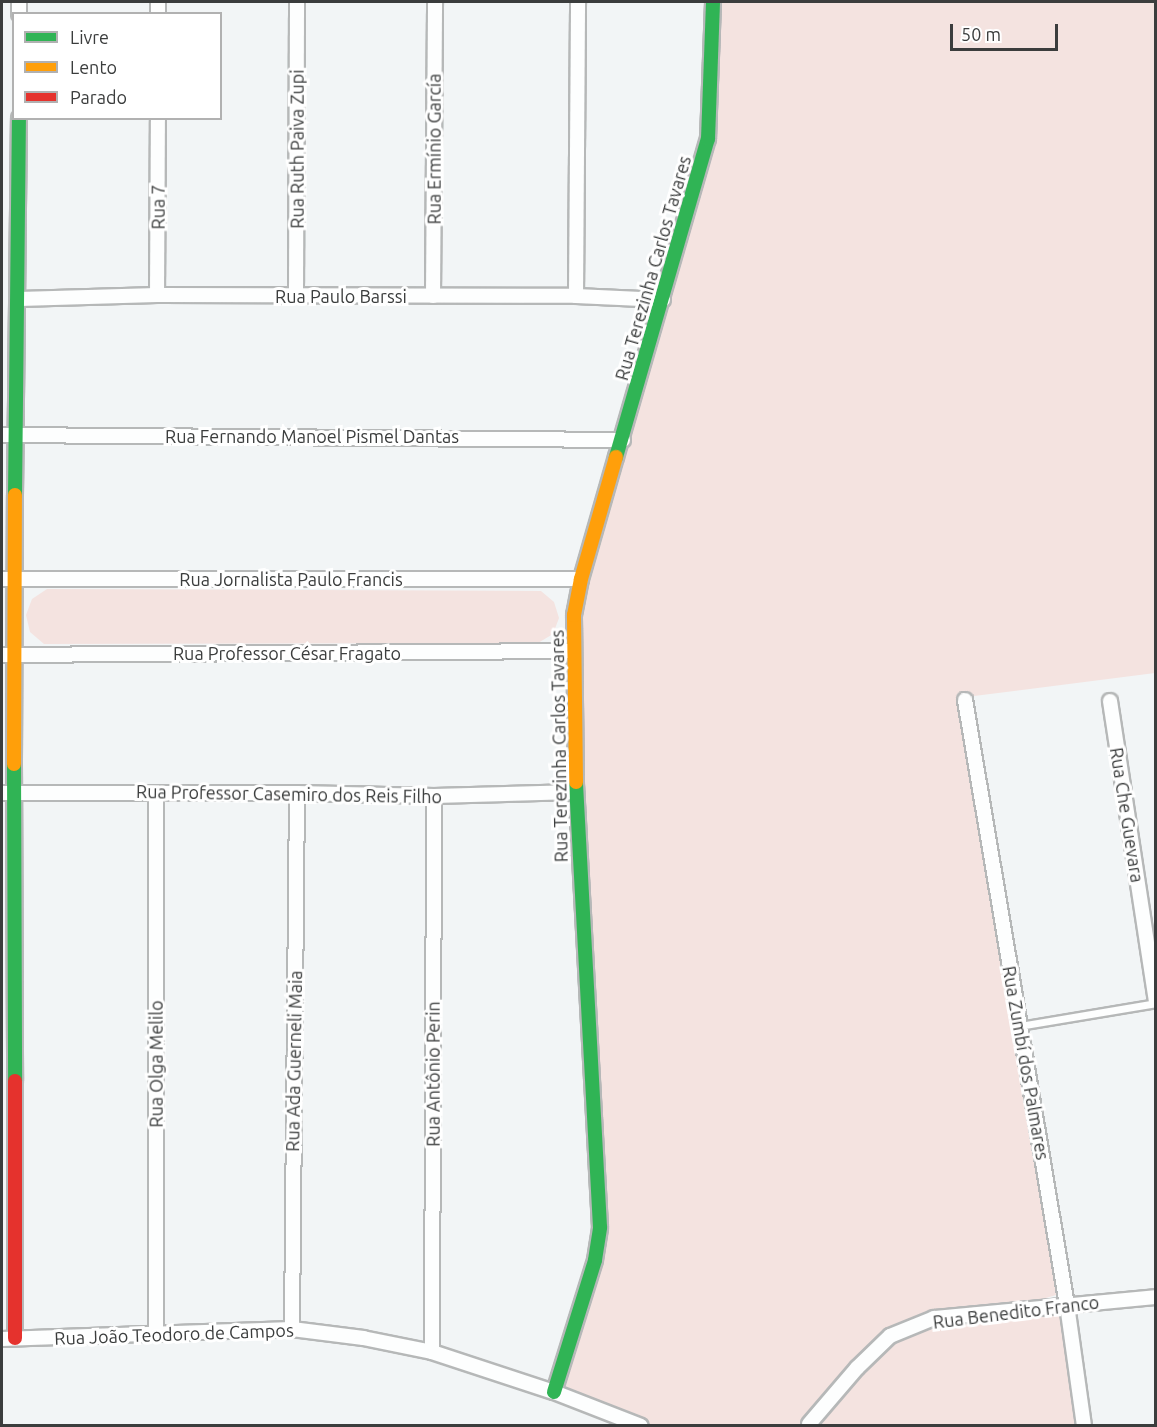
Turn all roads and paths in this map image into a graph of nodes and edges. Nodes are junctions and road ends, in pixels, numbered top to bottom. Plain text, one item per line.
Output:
1 (297, 2) edge
2 (435, 2) edge
3 (578, 2) edge
4 (713, 2) edge
5 (19, 120) edge
6 (158, 120) edge
7 (157, 295) junction
8 (296, 296) junction
9 (433, 296) junction
10 (576, 296) junction
11 (19, 298) junction
12 (663, 300) junction
13 (2, 435) edge
14 (16, 435) junction
15 (623, 440) junction
16 (8, 579) edge
17 (581, 579) junction
18 (573, 651) junction
19 (8, 655) edge
20 (965, 700) dead end
21 (1110, 701) dead end
22 (576, 792) junction
23 (8, 793) edge
24 (156, 793) junction
25 (297, 793) junction
26 (434, 796) junction
27 (1155, 1001) edge
28 (1019, 1026) junction
29 (1155, 1297) edge
30 (1067, 1305) junction
31 (292, 1329) junction
32 (156, 1334) junction
33 (8, 1338) edge
34 (432, 1352) junction
35 (554, 1392) junction
36 (641, 1425) edge
37 (811, 1425) edge
38 (1084, 1425) edge

1 - 8 street, Rua Ruth Paiva Zupi
2 - 9 street, Rua Ermínio García
3 - 10 street
4 - 12 street, Rua Terezinha Carlos Tavares
5 - 11 street
6 - 7 street, Rua 7
7 - 8 street, Rua Paulo Barssi
7 - 11 street, Rua Paulo Barssi
8 - 9 street, Rua Paulo Barssi
9 - 10 street, Rua Paulo Barssi
10 - 12 street, Rua Paulo Barssi
11 - 14 street
12 - 15 street, Rua Terezinha Carlos Tavares
13 - 14 street, Rua Fernando Manoel Pismel Dantas
14 - 15 street, Rua Fernando Manoel Pismel Dantas
14 - 16 street
15 - 17 street, Rua Terezinha Carlos Tavares
16 - 17 street, Rua Jornalista Paulo Francis
16 - 19 street
17 - 18 street, Rua Terezinha Carlos Tavares
18 - 19 street, Rua Professor César Fragato
18 - 22 street, Rua Terezinha Carlos Tavares
19 - 23 street
20 - 28 street, Rua Zumbí dos Palmares
21 - 27 street, Rua Che Guevara
22 - 26 street, Rua Professor Casemiro dos Reis Filho
22 - 35 street, Rua Terezinha Carlos Tavares
23 - 24 street, Rua Professor Casemiro dos Reis Filho
23 - 33 street
24 - 25 street, Rua Professor Casemiro dos Reis Filho
24 - 32 street, Rua Olga Melilo
25 - 26 street, Rua Professor Casemiro dos Reis Filho
25 - 31 street, Rua Ada Guerneli Maia
26 - 34 street, Rua Antônio Perin
27 - 28 lane
28 - 30 street, Rua Zumbí dos Palmares
29 - 30 street, Rua Benedito Franco
30 - 37 street, Rua Benedito Franco
30 - 38 street, Rua Zumbí dos Palmares
31 - 32 street, Rua João Teodoro de Campos
31 - 34 street, Rua João Teodoro de Campos
32 - 33 street, Rua João Teodoro de Campos
34 - 35 street, Rua João Teodoro de Campos
35 - 36 street

